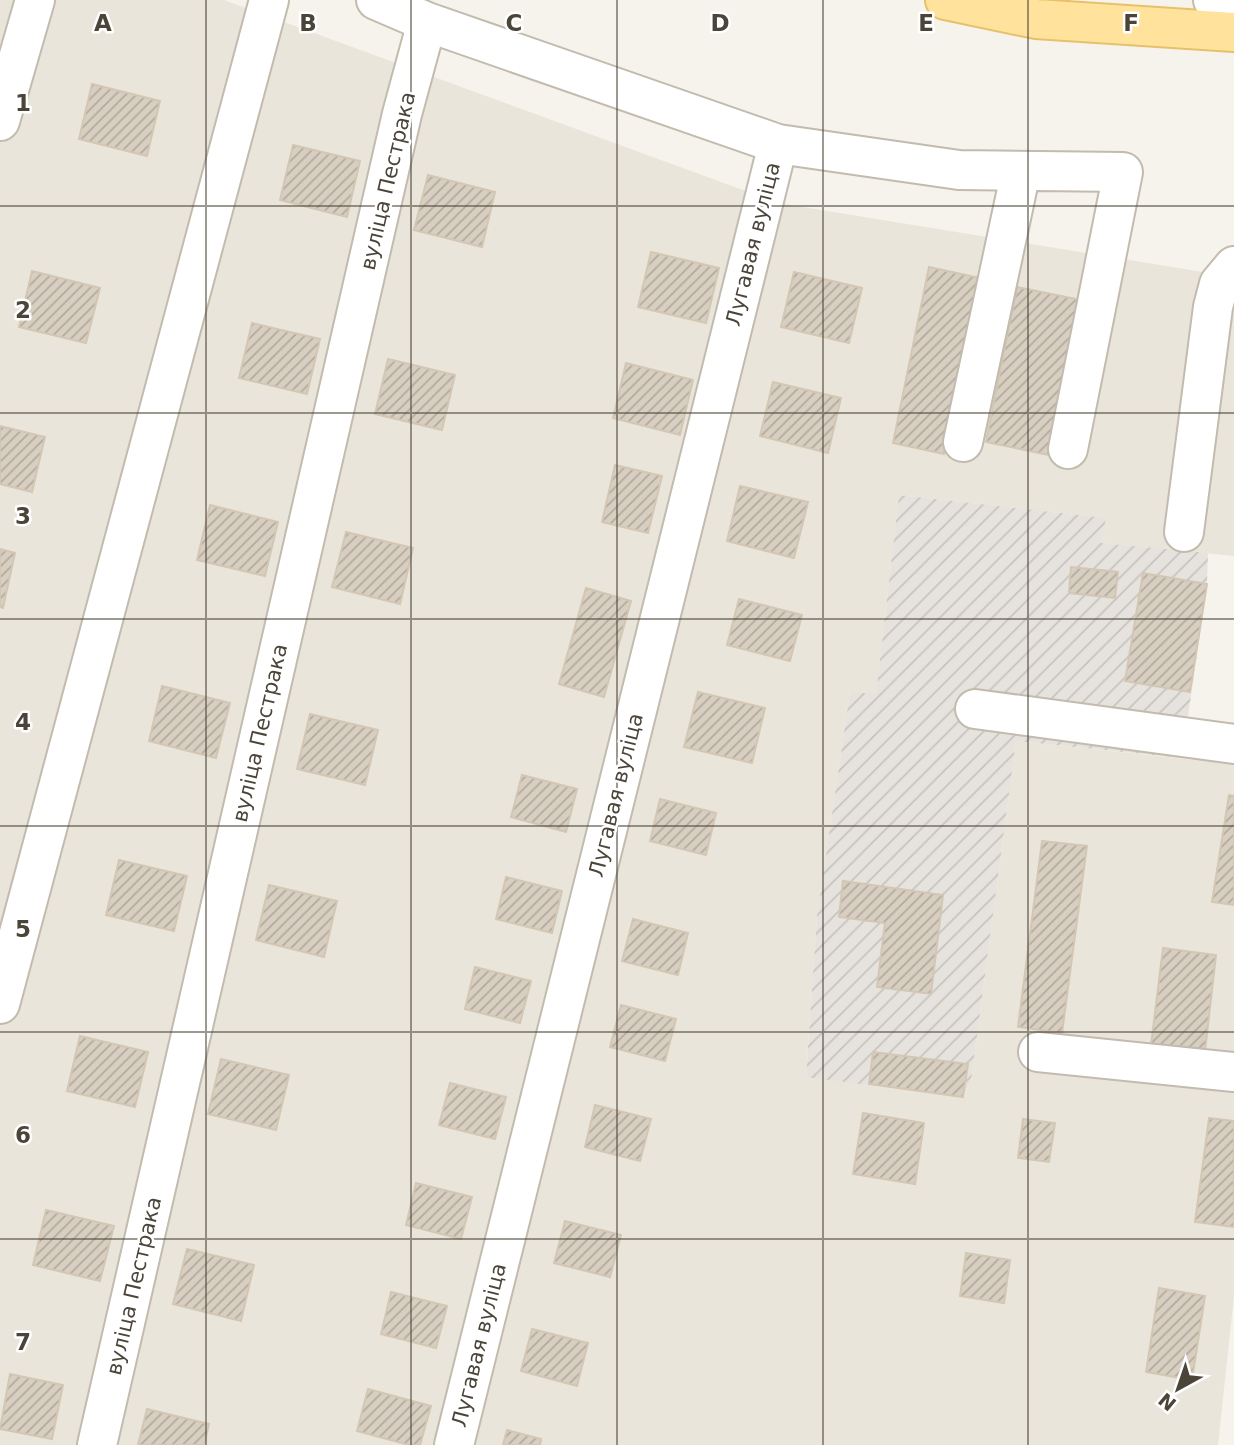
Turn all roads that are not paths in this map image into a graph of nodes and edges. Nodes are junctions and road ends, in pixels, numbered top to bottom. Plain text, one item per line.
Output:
1 (35, 0) edge
2 (269, 0) edge
3 (376, 0) edge
4 (945, 0) edge
5 (1213, 0) edge
6 (1234, 11) edge
7 (427, 22) junction
8 (1234, 32) edge
9 (0, 121) edge
10 (778, 144) junction
11 (1021, 171) junction
12 (1234, 266) edge
13 (963, 442) dead end
14 (1068, 449) dead end
15 (1184, 532) dead end
16 (975, 709) dead end
17 (1234, 744) edge
18 (0, 1004) edge
19 (1038, 1052) dead end
20 (1234, 1072) edge
21 (97, 1445) edge
22 (454, 1445) edge

1 - 9 street
2 - 18 street
3 - 7 street
4 - 8 main road
5 - 6 street
7 - 10 street
7 - 21 street, вуліца Пестрака
10 - 11 street
10 - 22 street, Лугавая вуліца
11 - 13 street
11 - 14 street
12 - 15 street
16 - 17 street
19 - 20 street

